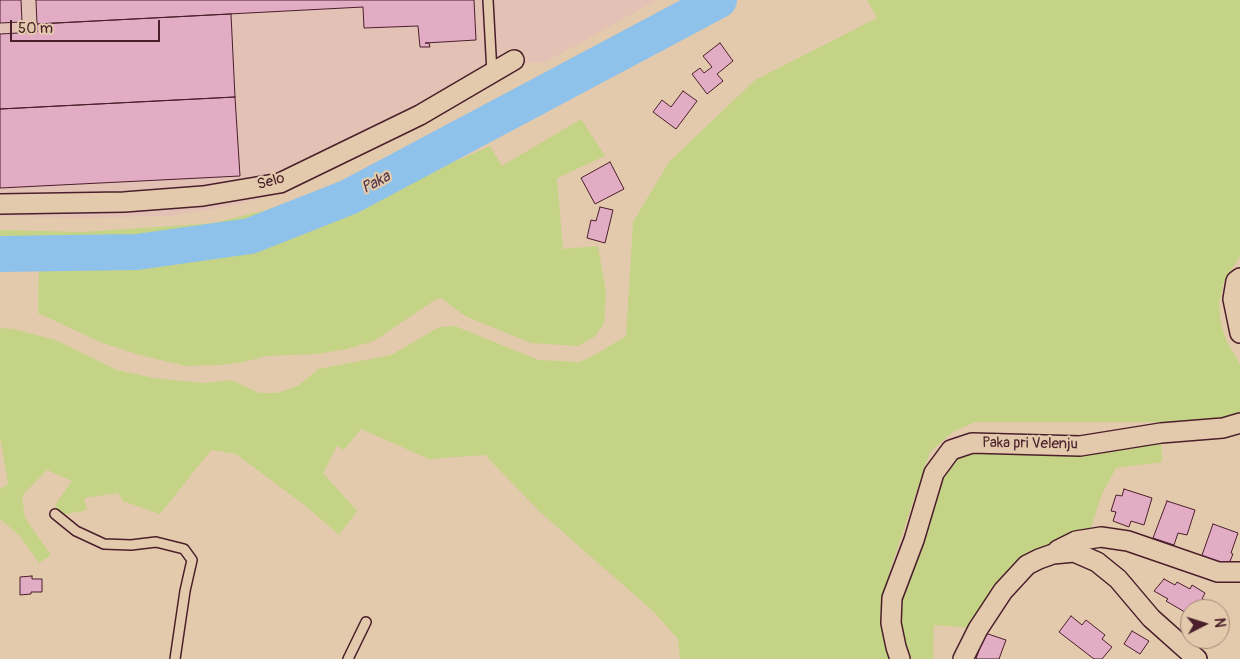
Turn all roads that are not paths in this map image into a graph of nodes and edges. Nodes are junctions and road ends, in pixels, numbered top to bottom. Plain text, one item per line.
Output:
1 (488, 0) edge
2 (514, 60) dead end
3 (492, 73) junction
4 (0, 204) edge
5 (1240, 278) edge
6 (1240, 332) edge
7 (1240, 423) edge
8 (55, 514) dead end
9 (1053, 554) junction
10 (1240, 572) edge
11 (366, 622) dead end
12 (175, 659) edge
13 (348, 659) edge
14 (900, 659) edge
15 (963, 659) edge
16 (1197, 659) edge

1 - 3 lane
2 - 3 street, Selo
3 - 4 street, Selo
5 - 6 street
7 - 14 street, Paka pri Velenju
8 - 12 lane
9 - 10 street
9 - 15 street
9 - 16 street
11 - 13 lane

